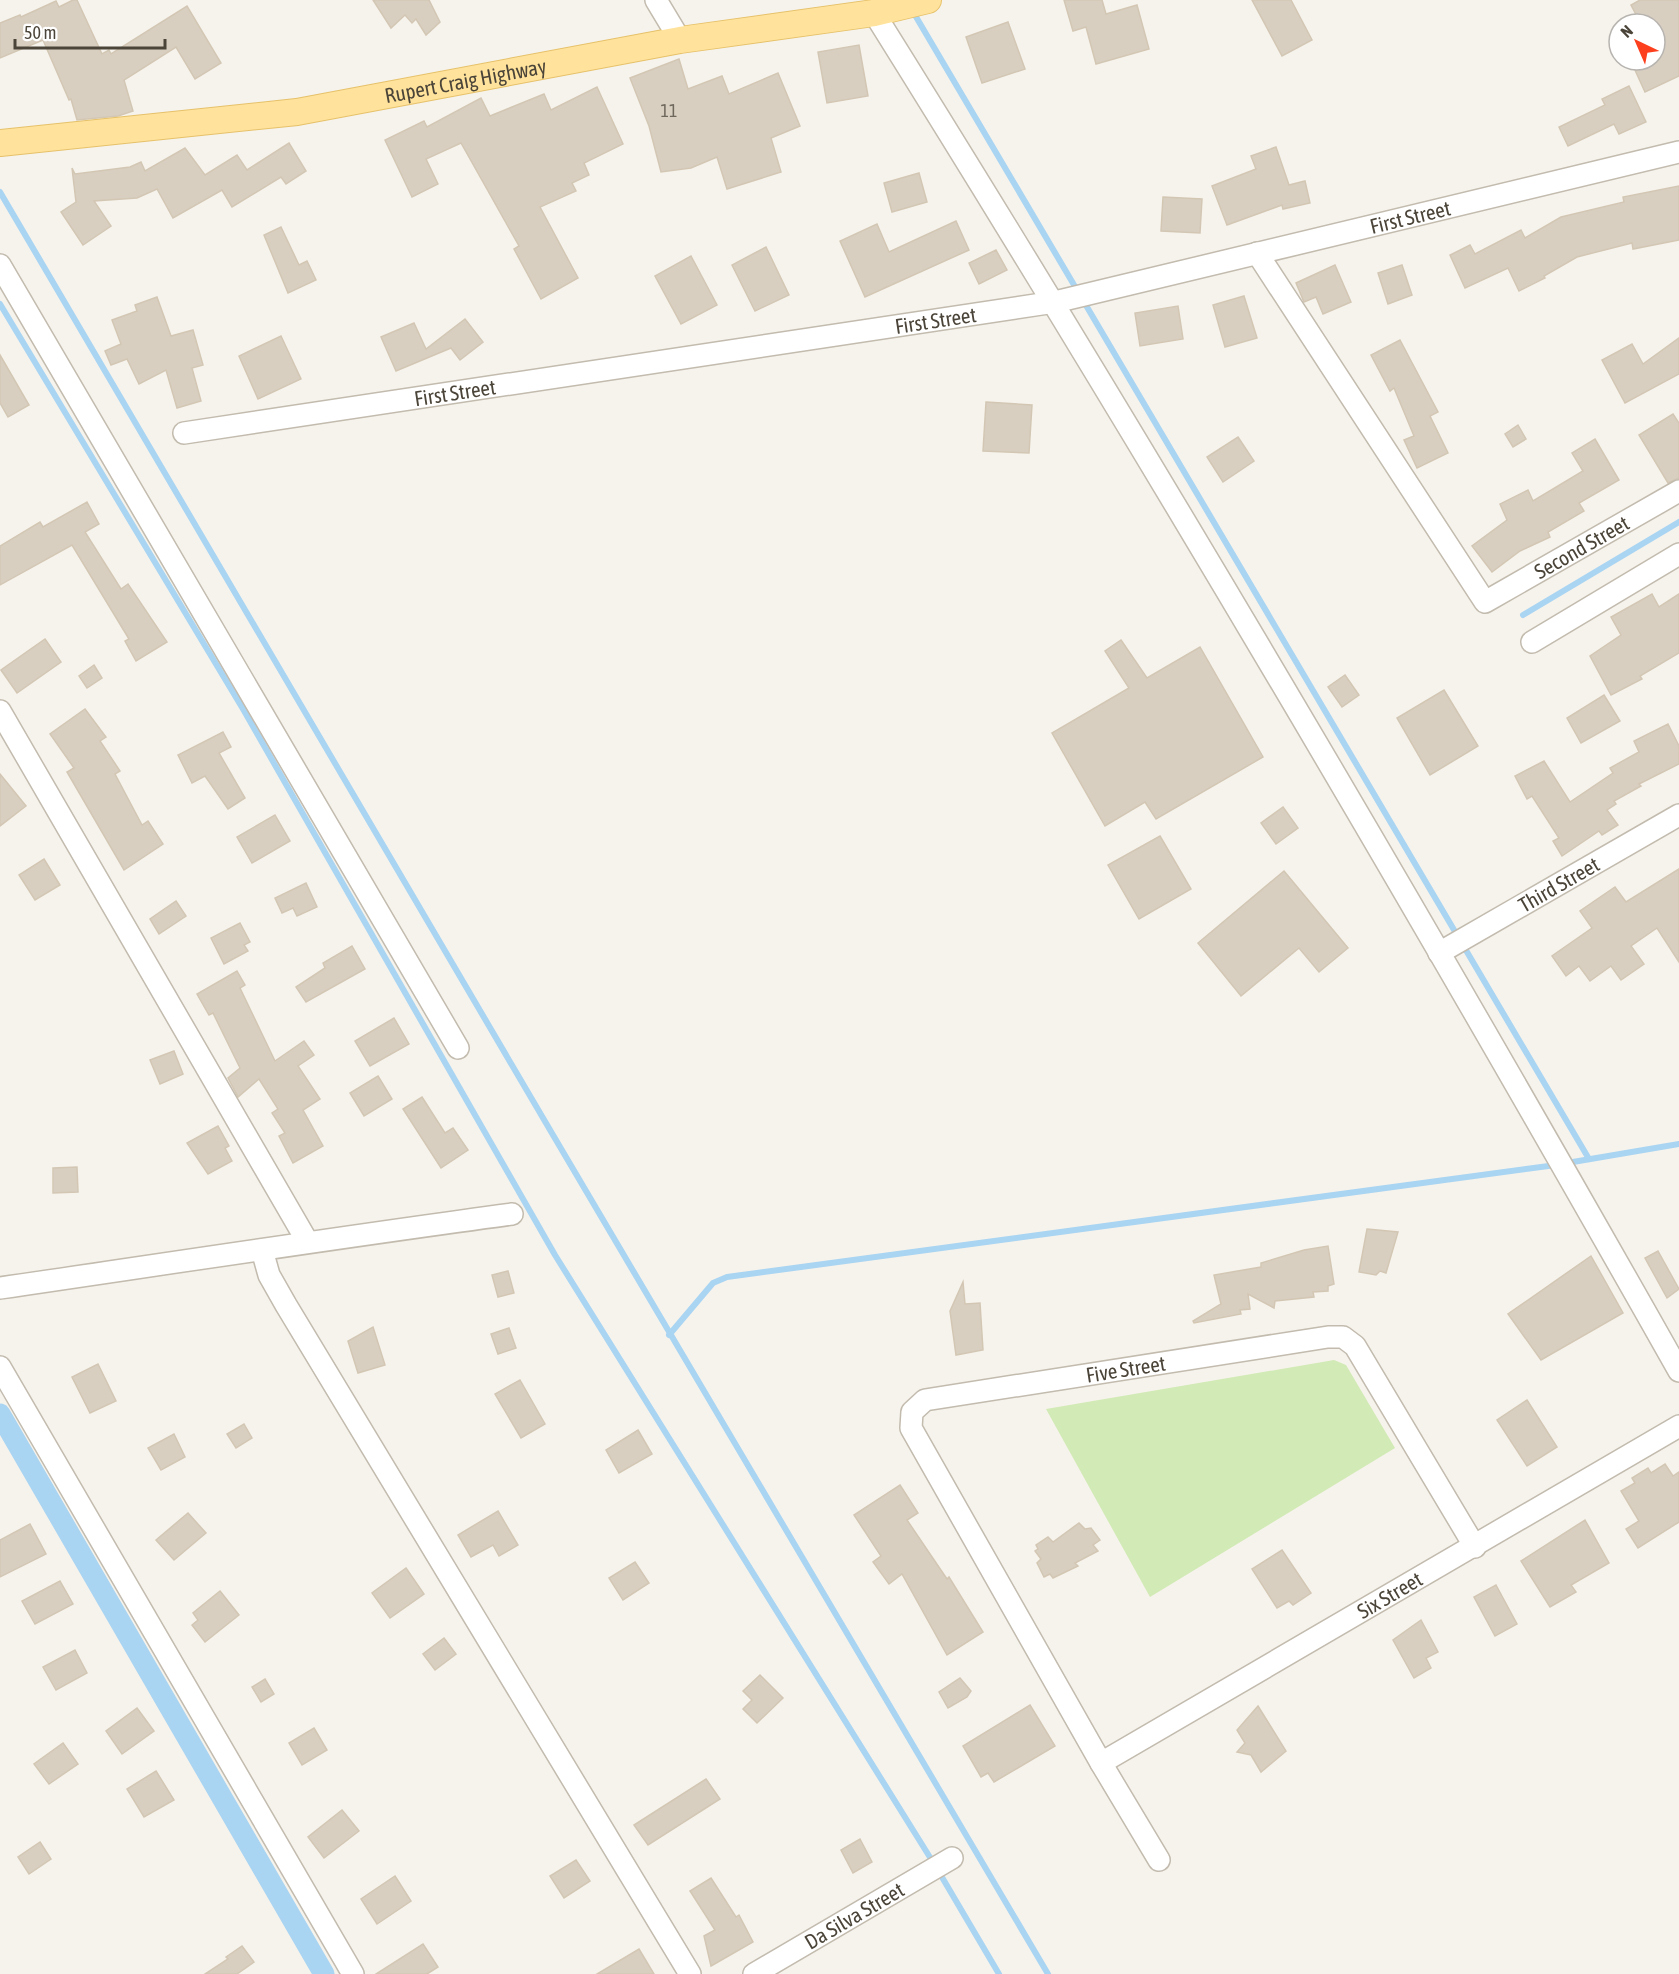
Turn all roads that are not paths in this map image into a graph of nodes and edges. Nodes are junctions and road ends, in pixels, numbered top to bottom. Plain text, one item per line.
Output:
1 (656, 0) edge
2 (928, 0) edge
3 (874, 13) junction
4 (680, 40) junction
5 (0, 143) edge
6 (1679, 152) edge
7 (1257, 253) junction
8 (0, 266) edge
9 (1055, 302) junction
10 (184, 434) dead end
11 (1679, 490) edge
12 (1679, 554) edge
13 (1532, 642) dead end
14 (0, 711) edge
15 (1679, 815) edge
16 (1439, 953) junction
17 (458, 1048) dead end
18 (512, 1214) dead end
19 (308, 1241) junction
20 (262, 1250) junction
21 (0, 1288) edge
22 (0, 1367) edge
23 (1679, 1371) edge
24 (1679, 1426) edge
25 (1475, 1547) junction
26 (1101, 1763) junction
27 (952, 1858) dead end
28 (1159, 1860) dead end
29 (353, 1974) edge
30 (690, 1974) edge
31 (754, 1974) edge

1 - 4 street
2 - 3 main road, Rupert Craig Highway
3 - 4 main road, Rupert Craig Highway
3 - 9 street
4 - 5 main road, Rupert Craig Highway
6 - 7 street, First Street
7 - 9 street, First Street
7 - 11 street, Second Street
8 - 17 street
9 - 10 street, First Street
9 - 16 street
12 - 13 street
14 - 19 street
15 - 16 street, Third Street
16 - 23 street
18 - 19 street
19 - 20 street
20 - 21 street
20 - 30 street
22 - 29 street
24 - 25 street, Six Street
25 - 26 street, Six Street
25 - 26 street, Five Street
26 - 28 street
27 - 31 street, Da Silva Street

